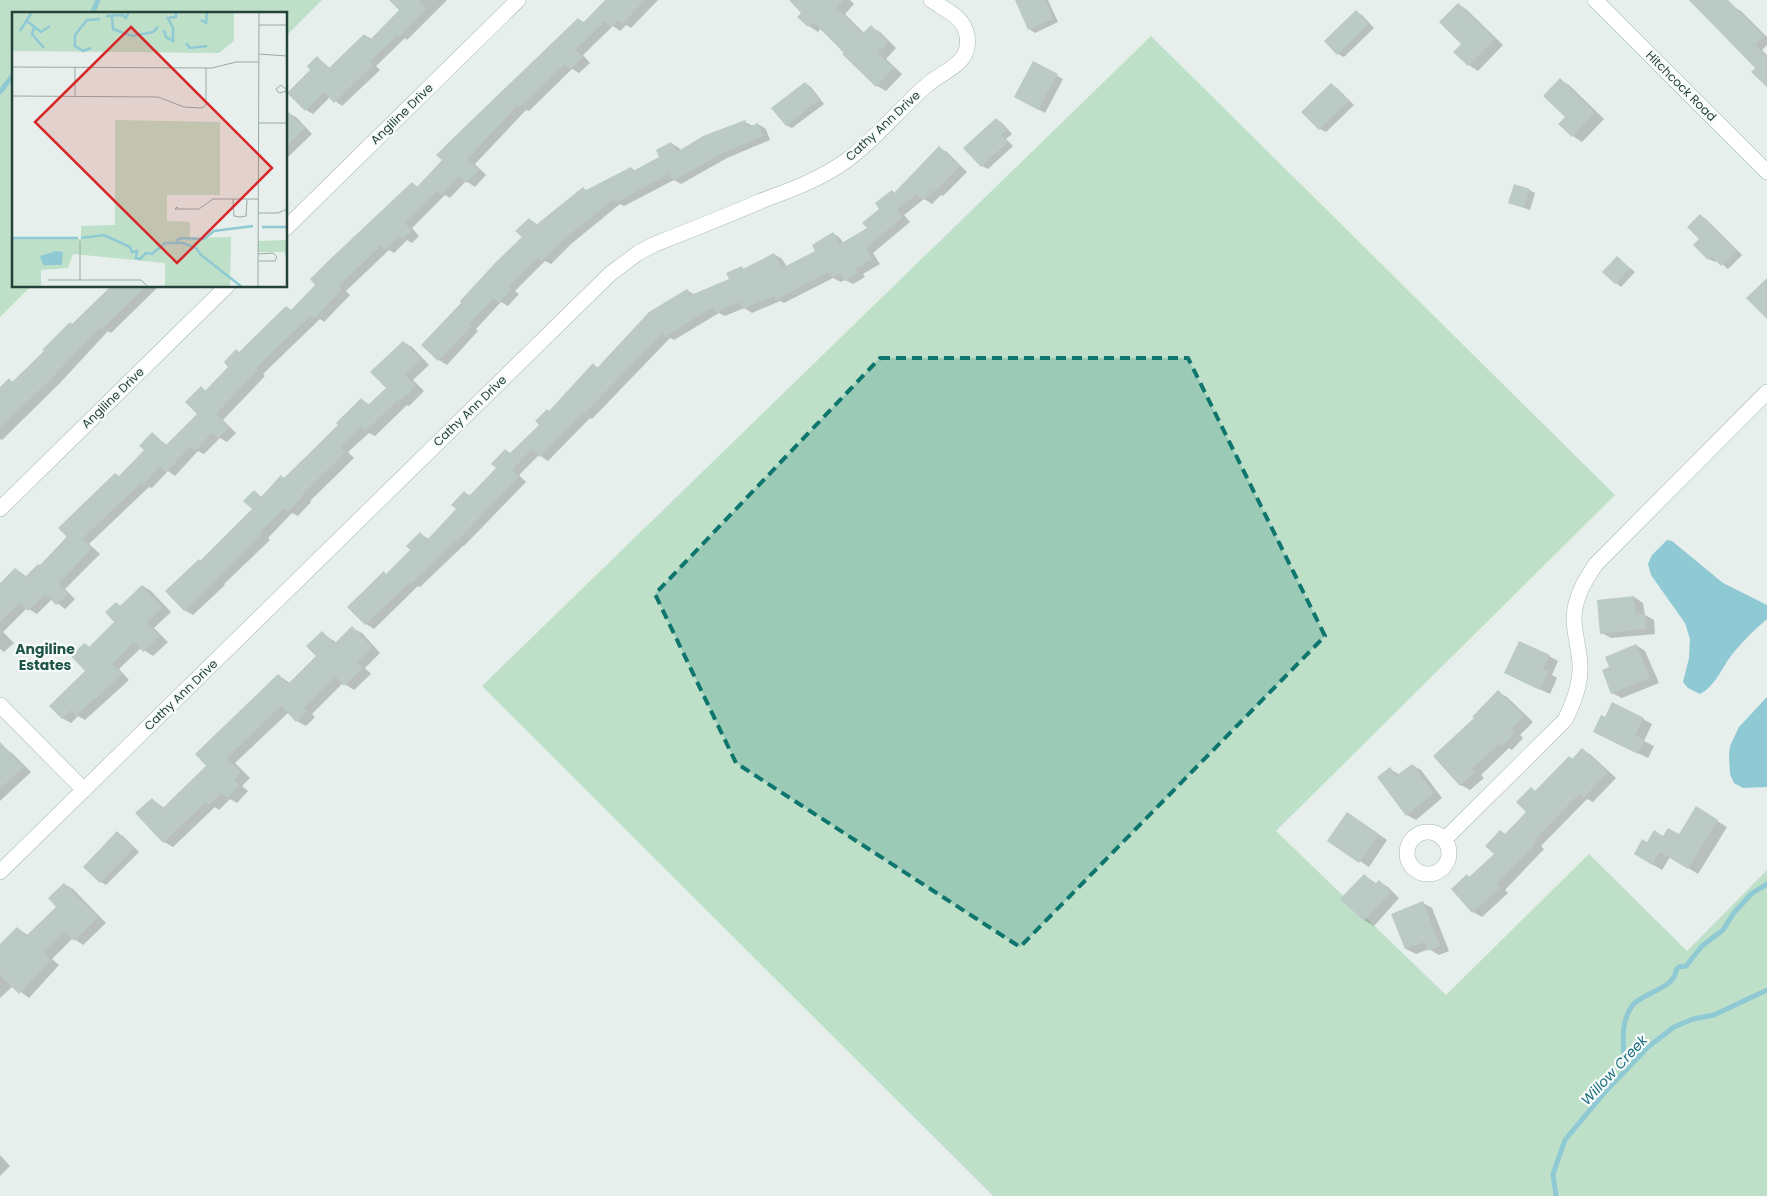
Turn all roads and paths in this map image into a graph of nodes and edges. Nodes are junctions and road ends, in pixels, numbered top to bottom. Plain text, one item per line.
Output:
1 (518, 0) edge
2 (931, 0) edge
3 (1595, 0) edge
4 (1767, 172) edge
5 (288, 226) edge
6 (225, 288) edge
7 (1767, 392) edge
8 (0, 509) edge
9 (0, 706) edge
10 (84, 790) junction
11 (1444, 840) dead end
12 (0, 872) edge

1 - 5 street, Angiline Drive
2 - 10 street, Cathy Ann Drive
3 - 4 street, Hitchcock Road
6 - 8 street, Angiline Drive
7 - 11 street
9 - 10 street
10 - 12 street, Cathy Ann Drive

